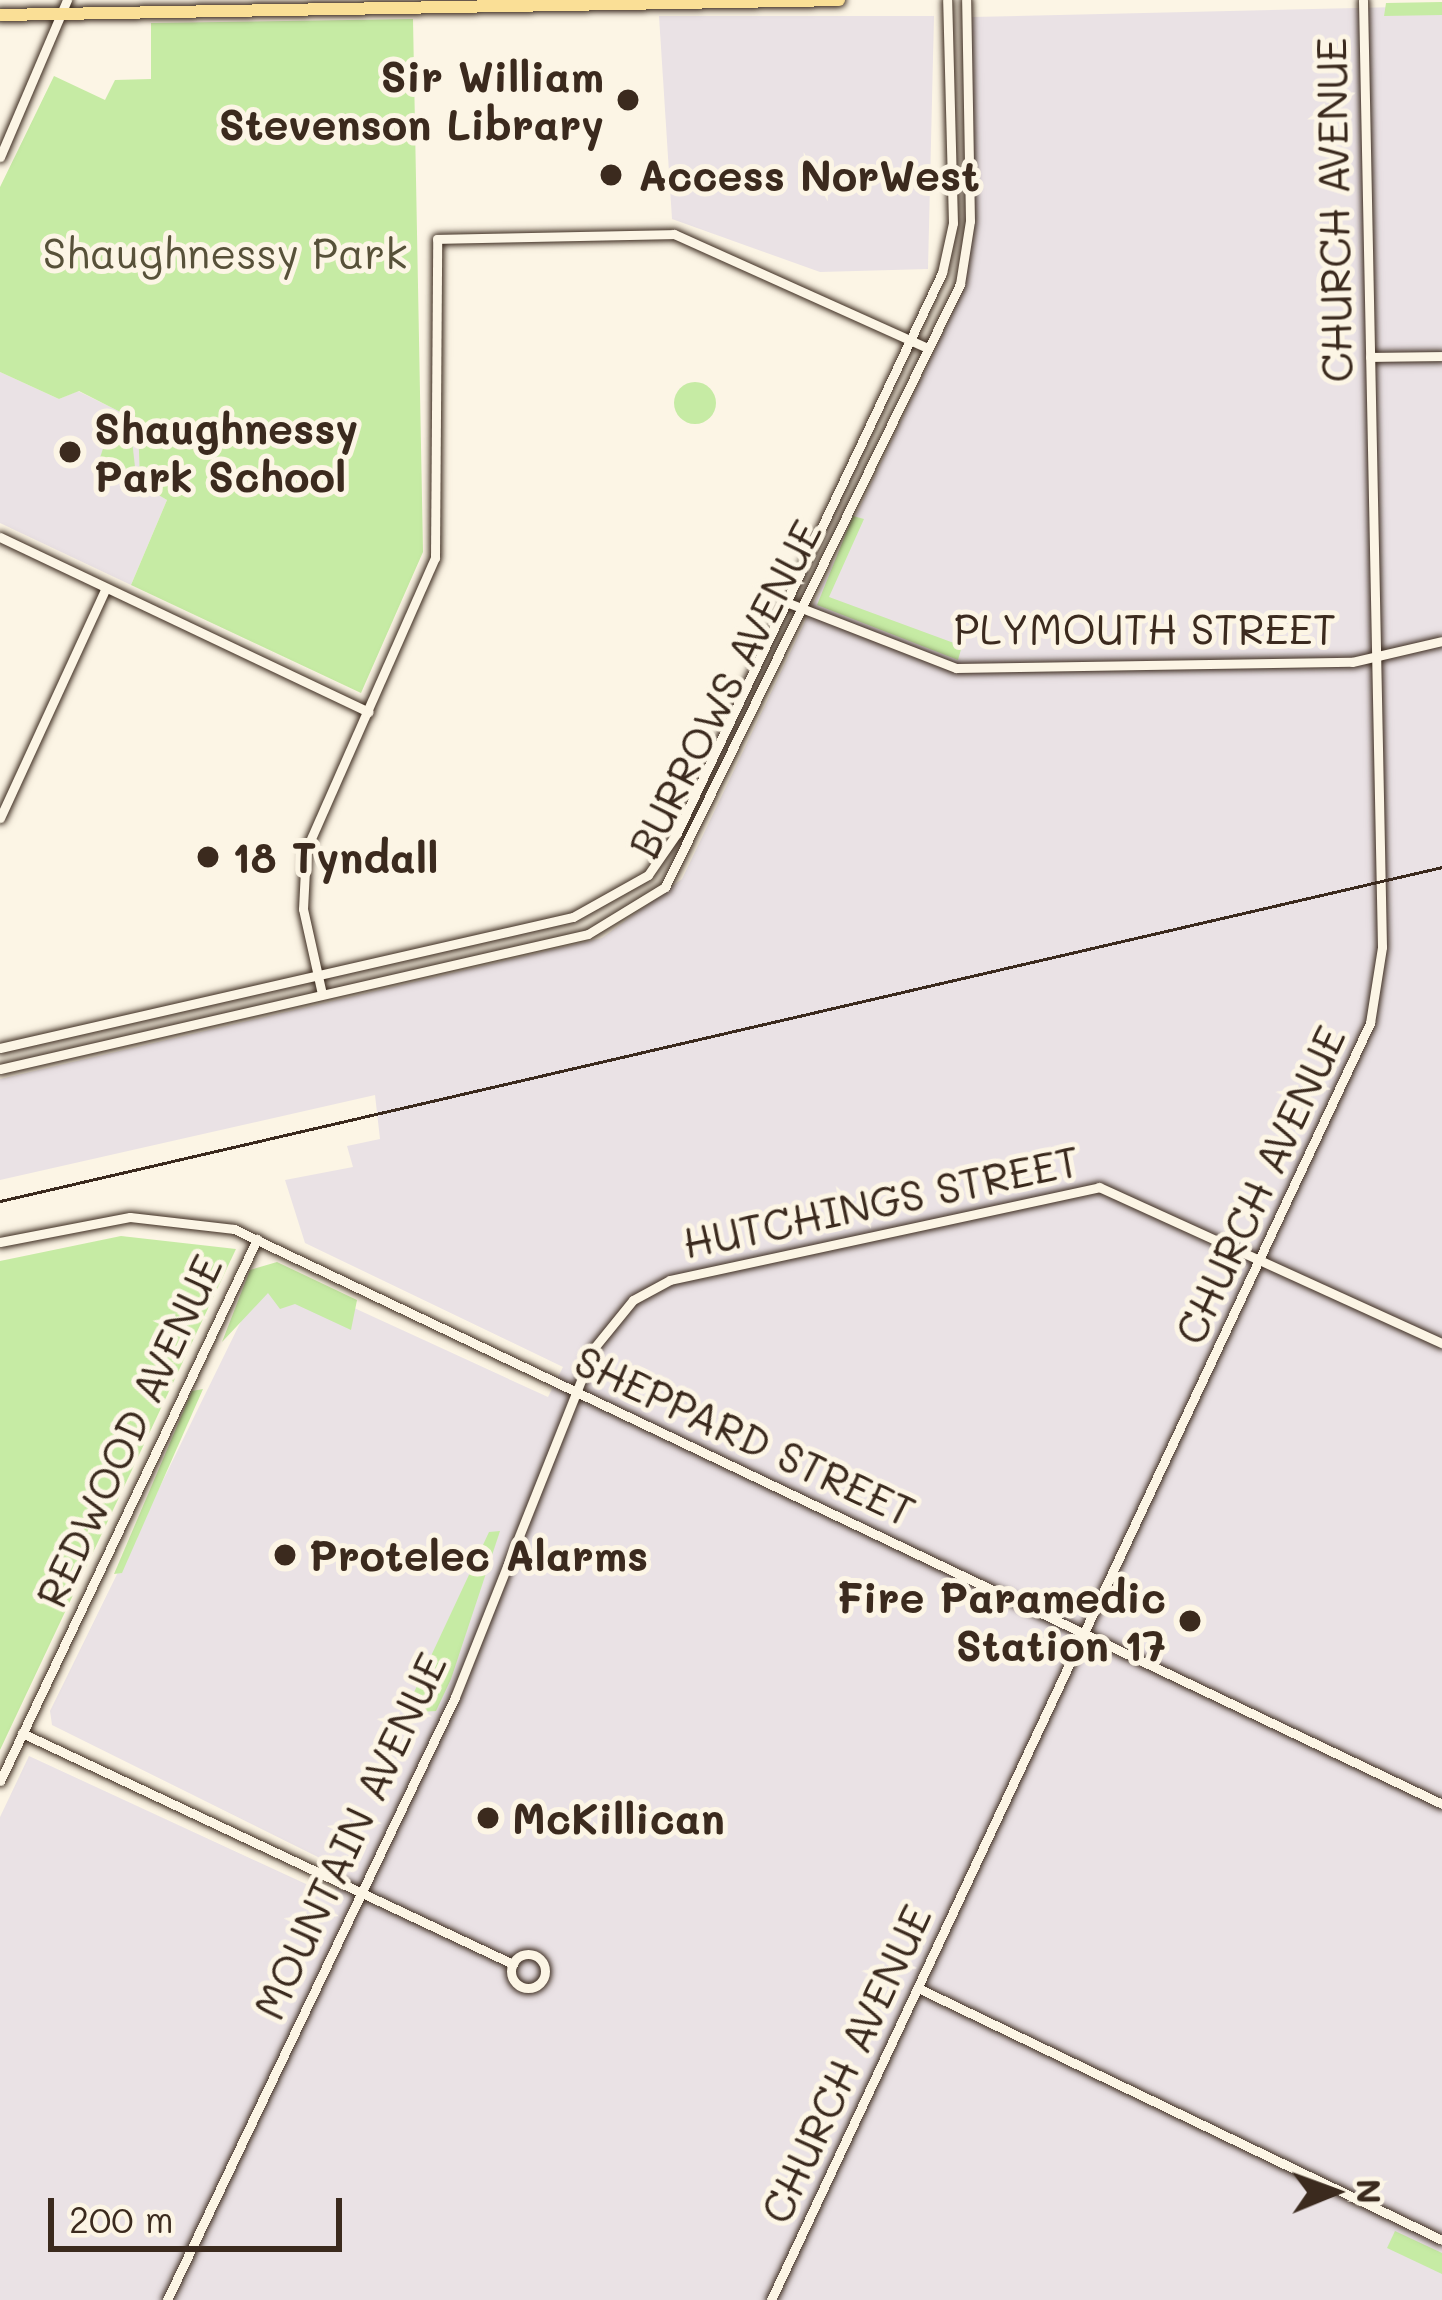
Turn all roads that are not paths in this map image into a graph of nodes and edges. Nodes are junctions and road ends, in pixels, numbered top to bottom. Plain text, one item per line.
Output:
1 (838, 0) edge
2 (947, 0) edge
3 (966, 0) edge
4 (1364, 0) edge
5 (427, 4) edge
6 (164, 6) edge
7 (67, 7) edge
8 (0, 15) edge
9 (0, 157) edge
10 (951, 160) junction
11 (969, 160) junction
12 (911, 339) junction
13 (928, 348) junction
14 (1442, 356) edge
15 (1370, 358) junction
16 (0, 538) edge
17 (106, 589) junction
18 (786, 602) junction
19 (803, 610) junction
20 (1442, 641) edge
21 (1376, 656) junction
22 (369, 712) junction
23 (0, 818) edge
24 (318, 975) junction
25 (322, 994) junction
26 (0, 1048) edge
27 (0, 1069) edge
28 (257, 1239) junction
29 (0, 1242) edge
30 (1265, 1259) junction
31 (1442, 1343) edge
32 (574, 1393) junction
33 (1087, 1634) junction
34 (22, 1733) junction
35 (0, 1781) edge
36 (1442, 1804) edge
37 (361, 1895) junction
38 (513, 1964) dead end
39 (918, 1988) junction
40 (1442, 2240) edge
41 (167, 2300) edge
42 (771, 2300) edge

1 - 5 main road
2 - 10 street, BURROWS AVENUE
3 - 11 street, BURROWS AVENUE
4 - 15 street, CHURCH AVENUE
5 - 6 main road
6 - 7 main road
7 - 8 main road
7 - 9 street
10 - 11 street
10 - 12 street, BURROWS AVENUE
11 - 13 street, BURROWS AVENUE
12 - 13 street
12 - 18 street, BURROWS AVENUE
12 - 22 street
13 - 19 street, BURROWS AVENUE
14 - 15 street
15 - 21 street, CHURCH AVENUE
16 - 17 street
17 - 22 street
17 - 23 street
18 - 19 street, PLYMOUTH STREET
18 - 24 street, BURROWS AVENUE
19 - 21 street, PLYMOUTH STREET
19 - 25 street, BURROWS AVENUE
20 - 21 street, PLYMOUTH STREET
21 - 30 street, CHURCH AVENUE
22 - 24 street
24 - 25 street
24 - 26 street, BURROWS AVENUE
25 - 27 street, BURROWS AVENUE
28 - 29 street, SHEPPARD STREET
28 - 32 street, SHEPPARD STREET
28 - 34 street, REDWOOD AVENUE
30 - 31 street, HUTCHINGS STREET
30 - 32 street, HUTCHINGS STREET
30 - 33 street, CHURCH AVENUE
32 - 33 street, SHEPPARD STREET
32 - 37 street, MOUNTAIN AVENUE
33 - 36 street, SHEPPARD STREET
33 - 39 street, CHURCH AVENUE
34 - 35 street, REDWOOD AVENUE
34 - 37 street
37 - 38 street
37 - 41 street, MOUNTAIN AVENUE
39 - 40 street
39 - 42 street, CHURCH AVENUE

